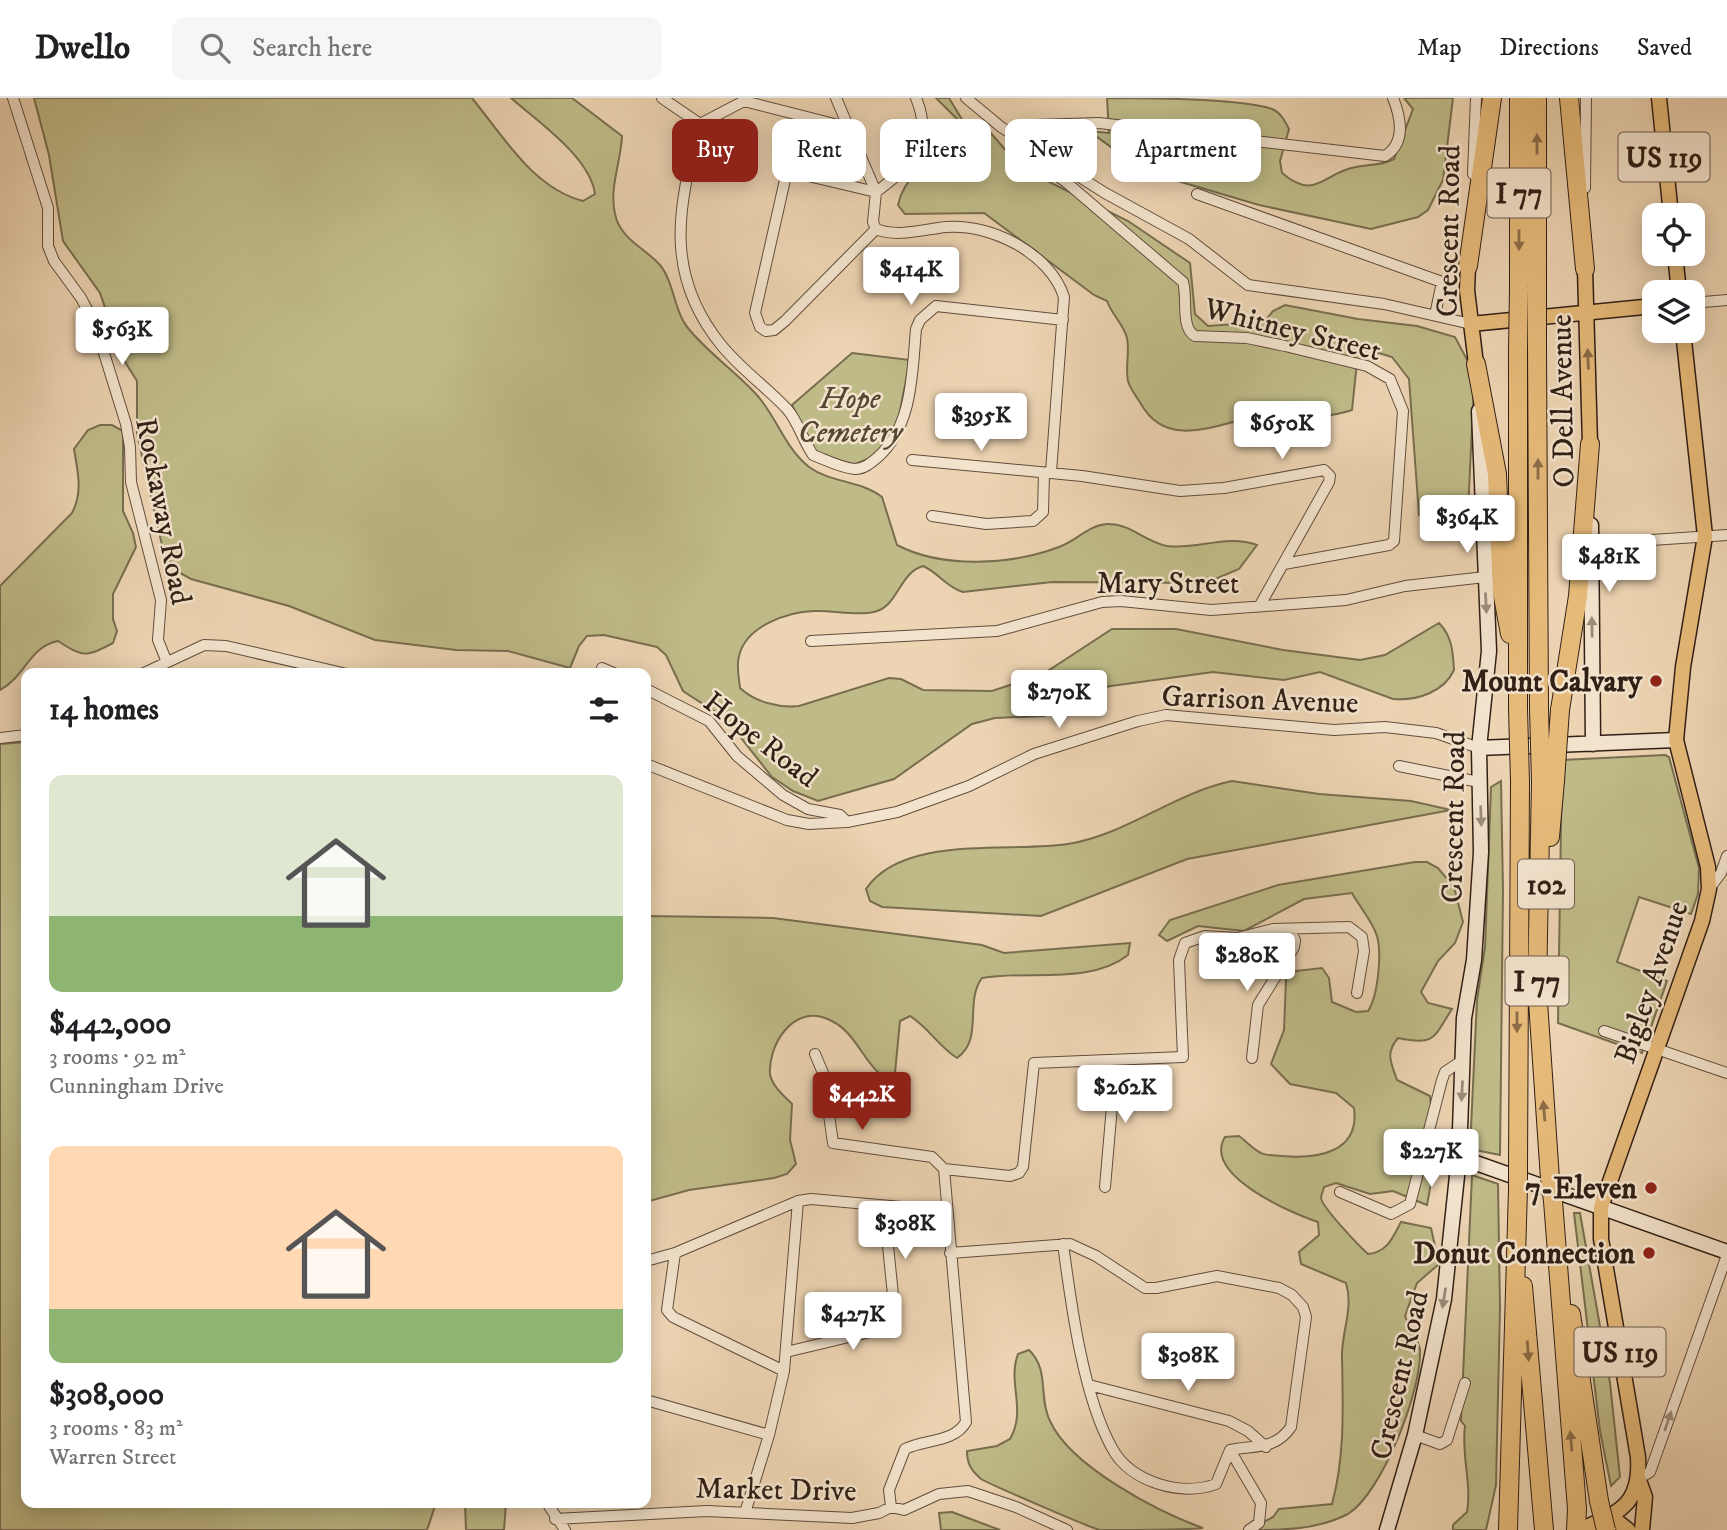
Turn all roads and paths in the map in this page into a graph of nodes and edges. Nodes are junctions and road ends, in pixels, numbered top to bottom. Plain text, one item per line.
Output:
1 (13, 98) edge
2 (662, 98) edge
3 (836, 98) edge
4 (916, 98) edge
5 (966, 98) edge
6 (1393, 98) edge
7 (1476, 98) edge
8 (1492, 98) edge
9 (1519, 98) edge
10 (1537, 98) edge
11 (1569, 98) edge
12 (1586, 98) edge
13 (1659, 98) edge
14 (693, 119) edge
15 (710, 119) edge
16 (815, 119) edge
17 (846, 119) edge
18 (1097, 123) edge
19 (1005, 128) edge
20 (866, 167) edge
21 (688, 182) edge
22 (1066, 182) edge
23 (1088, 182) edge
24 (876, 192) junction
25 (1197, 194) dead end
26 (1670, 203) edge
27 (876, 229) junction
28 (1468, 266) junction
29 (1585, 269) junction
30 (1528, 287) junction
31 (1727, 300) edge
32 (1705, 302) edge
33 (1642, 307) edge
34 (1586, 313) junction
35 (1435, 315) junction
36 (1063, 320) junction
37 (1471, 324) junction
38 (1684, 343) edge
39 (1476, 364) junction
40 (1590, 444) junction
41 (912, 460) dead end
42 (1048, 473) junction
43 (932, 516) dead end
44 (1727, 535) edge
45 (1705, 536) junction
46 (1591, 544) junction
47 (1284, 564) junction
48 (1485, 577) junction
49 (1259, 607) junction
50 (811, 641) dead end
51 (166, 660) junction
52 (152, 668) edge
53 (320, 668) edge
54 (1518, 678) junction
55 (651, 692) edge
56 (21, 735) edge
57 (0, 737) edge
58 (1676, 740) junction
59 (1593, 744) junction
60 (1479, 747) junction
61 (651, 766) edge
62 (1399, 766) dead end
63 (1479, 782) junction
64 (1548, 782) junction
65 (847, 822) junction
66 (1727, 856) edge
67 (1709, 889) junction
68 (1288, 929) junction
69 (1357, 993) dead end
70 (1604, 1031) dead end
71 (1656, 1049) junction
72 (815, 1054) dead end
73 (1252, 1058) dead end
74 (1116, 1060) junction
75 (1463, 1060) junction
76 (1727, 1073) edge
77 (1459, 1157) junction
78 (944, 1168) junction
79 (1105, 1187) dead end
80 (1340, 1192) dead end
81 (798, 1201) junction
82 (884, 1206) junction
83 (1601, 1207) junction
84 (1518, 1209) junction
85 (947, 1211) junction
86 (1063, 1244) junction
87 (675, 1253) junction
88 (950, 1254) junction
89 (1727, 1254) edge
90 (1558, 1259) junction
91 (651, 1260) edge
92 (786, 1352) junction
93 (784, 1371) junction
94 (1465, 1382) dead end
95 (1089, 1385) junction
96 (651, 1401) edge
97 (769, 1435) junction
98 (1415, 1435) junction
99 (1266, 1447) junction
100 (1230, 1450) junction
101 (1644, 1475) junction
102 (891, 1507) junction
103 (550, 1508) edge
104 (745, 1513) junction
105 (555, 1519) junction
106 (1603, 1525) edge
107 (565, 1530) edge
108 (1066, 1530) edge
109 (1250, 1530) edge
110 (1387, 1530) edge
111 (1508, 1530) edge
112 (1544, 1530) edge
113 (1578, 1530) edge
114 (1628, 1530) edge
115 (1642, 1530) edge

1 - 51 street, Rockaway Road
2 - 14 street
3 - 17 street
4 - 24 street
5 - 19 street
6 - 18 street
7 - 28 street, Crescent Road
8 - 28 highway
9 -> 30 highway, I 77
30 -> 10 highway, I 77
11 - 29 highway
12 - 29 street, O Dell Avenue
13 - 26 main road, US 119
15 - 16 street
20 - 24 street
21 - 36 street
22 - 47 street, Whitney Street
23 - 35 street
24 - 27 street
24 - 27 street
25 - 35 street
27 - 36 street
28 - 37 main road, Crescent Road
29 - 34 main road, O Dell Avenue
30 - 54 highway, I 77, bridge
64 -> 30 highway, I 77, bridge
31 - 32 street
33 - 34 main road
34 - 37 main road
40 -> 34 main road, O Dell Avenue
35 - 37 street
36 - 42 street
37 - 39 main road, Crescent Road
38 - 45 main road, Bigley Avenue / US 119
39 - 48 street, Crescent Road
39 - 54 highway
40 - 46 street, O Dell Avenue
40 - 64 highway, bridge
41 - 42 street
42 - 43 street
42 - 47 street
44 - 45 street
45 - 46 street
45 - 58 main road, Bigley Avenue / US 119
59 -> 46 street, O Dell Avenue
47 - 49 street
48 - 49 street, Mary Street
48 -> 60 street, Crescent Road
49 - 50 street, Mary Street
51 - 52 street
51 - 53 street
54 -> 84 highway, I 77, bridge
55 - 65 street, Hope Road
56 - 57 street
58 - 59 street
58 - 67 main road, Bigley Avenue / US 119
59 - 60 street
60 - 63 street, Crescent Road
60 - 65 street, Garrison Avenue
61 - 65 street, Garrison Avenue
62 - 63 street
63 -> 75 street, Crescent Road
90 -> 64 highway, I 77, bridge
66 - 67 street
67 - 71 main road, Bigley Avenue / US 119
68 - 69 street
68 - 73 street
68 - 74 street
70 - 71 street
71 - 76 street
71 - 83 main road, Bigley Avenue / US 119
72 - 78 street
74 - 78 street
74 - 79 street
75 -> 77 street, Crescent Road
75 - 80 street
77 - 83 street
77 -> 98 street, Crescent Road
78 - 85 street
81 - 82 street
81 - 87 street
81 - 92 street
82 - 85 street
82 - 92 street
83 - 89 street
83 - 101 main road, Bigley Avenue / US 119
84 - 111 highway
84 -> 112 highway, I 77
85 - 88 street
86 - 88 street
86 - 95 street
86 - 99 street
87 - 91 street
87 - 93 street
88 - 102 street
101 -> 89 street
90 - 106 highway, I 77, bridge
113 -> 90 highway
92 - 93 street
93 - 97 street
94 - 98 street
95 - 99 street
95 - 100 street
96 - 97 street
97 - 104 street
98 - 110 street, Crescent Road
99 - 100 street
100 - 109 street
101 - 106 main road
101 - 115 main road, US 119
102 - 104 street, Market Drive
102 - 108 street, Market Drive
103 - 105 street
104 - 105 street, Market Drive
105 - 107 street
106 - 113 main road
106 - 114 main road

